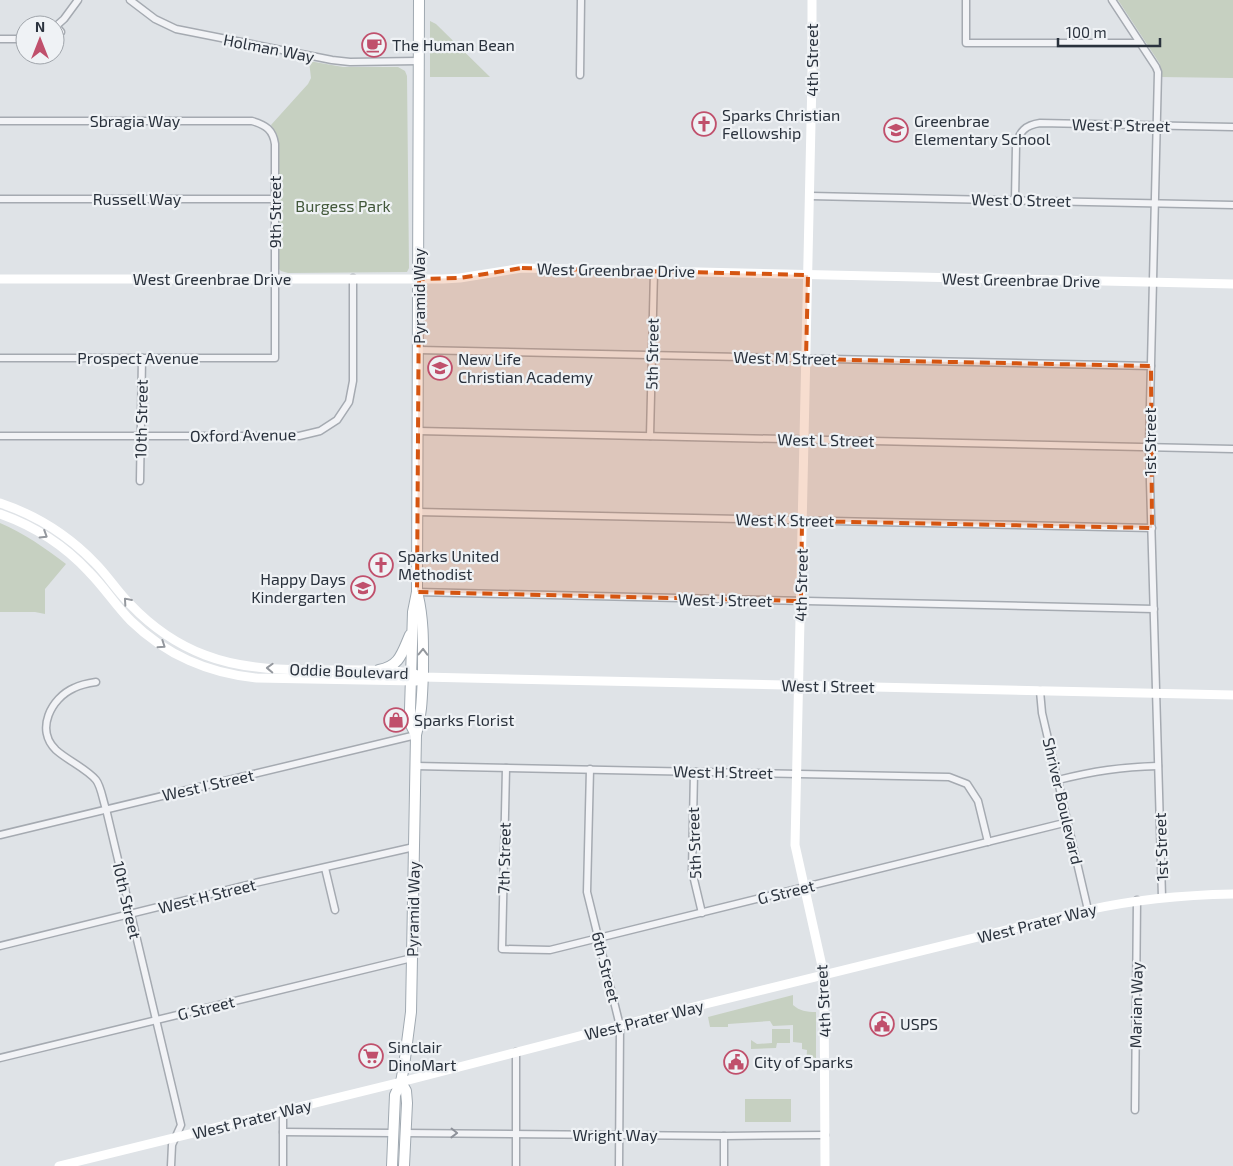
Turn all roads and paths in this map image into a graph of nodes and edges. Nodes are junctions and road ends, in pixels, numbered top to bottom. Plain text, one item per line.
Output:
1 (78, 0) edge
2 (130, 0) edge
3 (419, 0) edge
4 (581, 0) edge
5 (812, 0) edge
6 (966, 0) edge
7 (1112, 0) edge
8 (65, 18) edge
9 (0, 39) edge
10 (15, 39) edge
11 (1140, 43) junction
12 (418, 61) junction
13 (580, 75) dead end
14 (0, 121) edge
15 (1156, 126) junction
16 (1233, 127) edge
17 (268, 128) joint
18 (810, 196) junction
19 (0, 199) edge
20 (275, 199) junction
21 (1015, 200) junction
22 (1155, 203) junction
23 (1233, 205) edge
24 (654, 271) junction
25 (808, 275) junction
26 (0, 278) edge
27 (353, 278) junction
28 (275, 279) junction
29 (419, 279) junction
30 (1153, 282) junction
31 (1233, 284) edge
32 (419, 350) junction
33 (652, 355) junction
34 (0, 358) edge
35 (142, 358) junction
36 (275, 358) joint
37 (806, 359) junction
38 (1151, 366) junction
39 (418, 431) junction
40 (0, 436) edge
41 (140, 436) junction
42 (650, 436) junction
43 (804, 440) junction
44 (1149, 447) junction
45 (1233, 449) edge
46 (140, 481) dead end
47 (0, 503) edge
48 (418, 512) junction
49 (0, 514) edge
50 (802, 520) junction
51 (1152, 528) junction
52 (417, 592) junction
53 (800, 601) junction
54 (1154, 609) junction
55 (412, 629) junction
56 (379, 670) junction
57 (411, 677) junction
58 (422, 677) junction
59 (96, 682) dead end
60 (799, 685) junction
61 (1040, 691) junction
62 (1156, 693) junction
63 (1233, 695) edge
64 (416, 735) junction
65 (415, 766) junction
66 (1158, 766) junction
67 (506, 768) junction
68 (590, 770) junction
69 (694, 772) junction
70 (797, 774) junction
71 (1058, 780) junction
72 (106, 809) junction
73 (1068, 822) junction
74 (0, 835) edge
75 (988, 842) junction
76 (414, 847) junction
77 (325, 868) junction
78 (805, 887) junction
79 (1233, 894) edge
80 (1162, 897) junction
81 (1137, 900) junction
82 (335, 910) dead end
83 (1088, 910) junction
84 (702, 913) junction
85 (131, 914) junction
86 (598, 938) junction
87 (0, 946) edge
88 (502, 949) joint
89 (412, 958) junction
90 (824, 975) junction
91 (156, 1020) junction
92 (620, 1026) junction
93 (516, 1052) junction
94 (0, 1058) edge
95 (401, 1082) junction
96 (1135, 1110) dead end
97 (283, 1111) junction
98 (283, 1132) junction
99 (392, 1133) junction
100 (405, 1133) junction
101 (516, 1134) junction
102 (619, 1135) junction
103 (825, 1135) junction
104 (724, 1136) junction
105 (175, 1138) junction
106 (59, 1166) edge
107 (170, 1166) edge
108 (283, 1166) edge
109 (392, 1166) edge
110 (404, 1166) edge
111 (516, 1166) edge
112 (619, 1166) edge
113 (724, 1166) edge
114 (825, 1166) edge

1 - 8 street
2 - 12 street, Holman Way
3 - 12 main road, Pyramid Way
4 - 13 street
5 - 18 street, 4th Street
6 - 11 street
7 - 11 street, 1st Street
9 - 10 street
11 - 15 street, 1st Street
12 - 29 main road, Pyramid Way
14 - 17 street, Sbragia Way
15 - 16 street, West P Street
15 - 21 street, West P Street
15 - 22 street, 1st Street
17 - 20 street, 9th Street
18 - 21 street, West O Street
18 - 25 street, 4th Street
19 - 20 street, Russell Way
20 - 28 street, 9th Street
21 - 22 street, West O Street
22 - 23 street, West O Street
22 - 30 street, 1st Street
24 - 25 street, West Greenbrae Drive
24 - 29 street, West Greenbrae Drive
24 - 33 street, 5th Street
25 - 30 street, West Greenbrae Drive
25 - 37 street, 4th Street
26 - 28 street, West Greenbrae Drive
27 - 28 street, West Greenbrae Drive
27 - 29 street, West Greenbrae Drive
27 - 41 street, Oxford Avenue
28 - 36 street, 9th Street
29 - 32 main road, Pyramid Way
30 - 31 street, West Greenbrae Drive
30 - 38 street, 1st Street
32 - 33 street, West M Street
32 - 39 main road, Pyramid Way
33 - 37 street, West M Street
33 - 42 street, 5th Street
34 - 35 street, Prospect Avenue
35 - 36 street, Prospect Avenue
35 - 41 street, 10th Street
37 - 38 street, West M Street
37 - 43 street, 4th Street
38 - 44 street, 1st Street
39 - 42 street, West L Street
39 - 48 main road, Pyramid Way
40 - 41 street, Oxford Avenue
41 - 46 street, 10th Street
42 - 43 street, West L Street
43 - 44 street, West L Street
43 - 50 street, 4th Street
44 - 45 street, West L Street
44 - 51 street, 1st Street
56 -> 47 street, Oddie Boulevard
48 - 50 street, West K Street
48 - 52 main road, Pyramid Way
49 -> 57 street, Oddie Boulevard
50 - 51 street, West K Street
50 - 53 street, 4th Street
51 - 54 street, 1st Street
52 - 53 street, West J Street
52 - 55 main road, Pyramid Way
58 -> 52 main road, Pyramid Way
53 - 54 street, West J Street
53 - 60 street, 4th Street
54 - 62 street, 1st Street
55 - 56 main road
55 - 57 main road, Pyramid Way
56 - 57 street, Oddie Boulevard
57 - 58 street, Oddie Boulevard
57 - 64 main road, Pyramid Way
58 - 60 street, West I Street
58 - 64 main road, Pyramid Way
59 - 72 street, 10th Street
60 - 61 street, West I Street
60 - 70 street, 4th Street
61 - 62 street, West I Street
61 - 71 street, Shriver Boulevard
62 - 63 street, West I Street
62 - 66 street, 1st Street
64 - 65 main road, Pyramid Way
64 - 72 street, West I Street
65 - 67 street, West H Street
65 - 76 main road, Pyramid Way
66 - 71 street
66 - 80 street, 1st Street
67 - 68 street, West H Street
67 - 88 street, 7th Street
68 - 69 street, West H Street
68 - 86 street, 6th Street
69 - 70 street, West H Street
69 - 84 street, 5th Street
70 - 75 street, West H Street
70 - 78 street, 4th Street
71 - 73 street, Shriver Boulevard
72 - 74 street, West I Street
72 - 85 street, 10th Street
73 - 75 street, G Street
73 - 83 street, Shriver Boulevard
75 - 78 street, G Street
76 - 77 street, West H Street
76 - 89 main road, Pyramid Way
77 - 82 street
77 - 85 street, West H Street
78 - 84 street, G Street
78 - 90 street, 4th Street
79 - 80 street, West Prater Way
80 - 81 street, West Prater Way
81 - 83 street, West Prater Way
81 - 96 street, Marian Way
83 - 90 street, West Prater Way
84 - 86 street, G Street
85 - 87 street, West H Street
85 - 91 street, 10th Street
86 - 88 street, G Street
86 - 92 street, 6th Street
89 - 91 street, G Street
89 - 95 main road, Pyramid Way
90 - 92 street, West Prater Way
90 - 103 street, 4th Street
91 - 94 street, G Street
91 - 105 street, 10th Street
92 - 93 street, West Prater Way
92 - 102 street, 6th Street
93 - 95 street, West Prater Way
93 - 101 street
95 - 97 street, West Prater Way
95 - 99 main road, Pyramid Way
95 - 100 main road, Pyramid Way
97 - 98 street
97 - 105 street, West Prater Way
98 - 99 street
98 - 108 street
99 - 109 main road, Pyramid Way
100 -> 101 street, Wright Way
100 - 110 main road, Pyramid Way
101 - 102 street, Wright Way
101 - 111 street
102 - 104 street, Wright Way
102 - 112 street, 6th Street
103 - 104 street, Wright Way
103 - 114 street, 4th Street
104 - 113 street
105 - 106 street, West Prater Way
105 - 107 street, 10th Street

